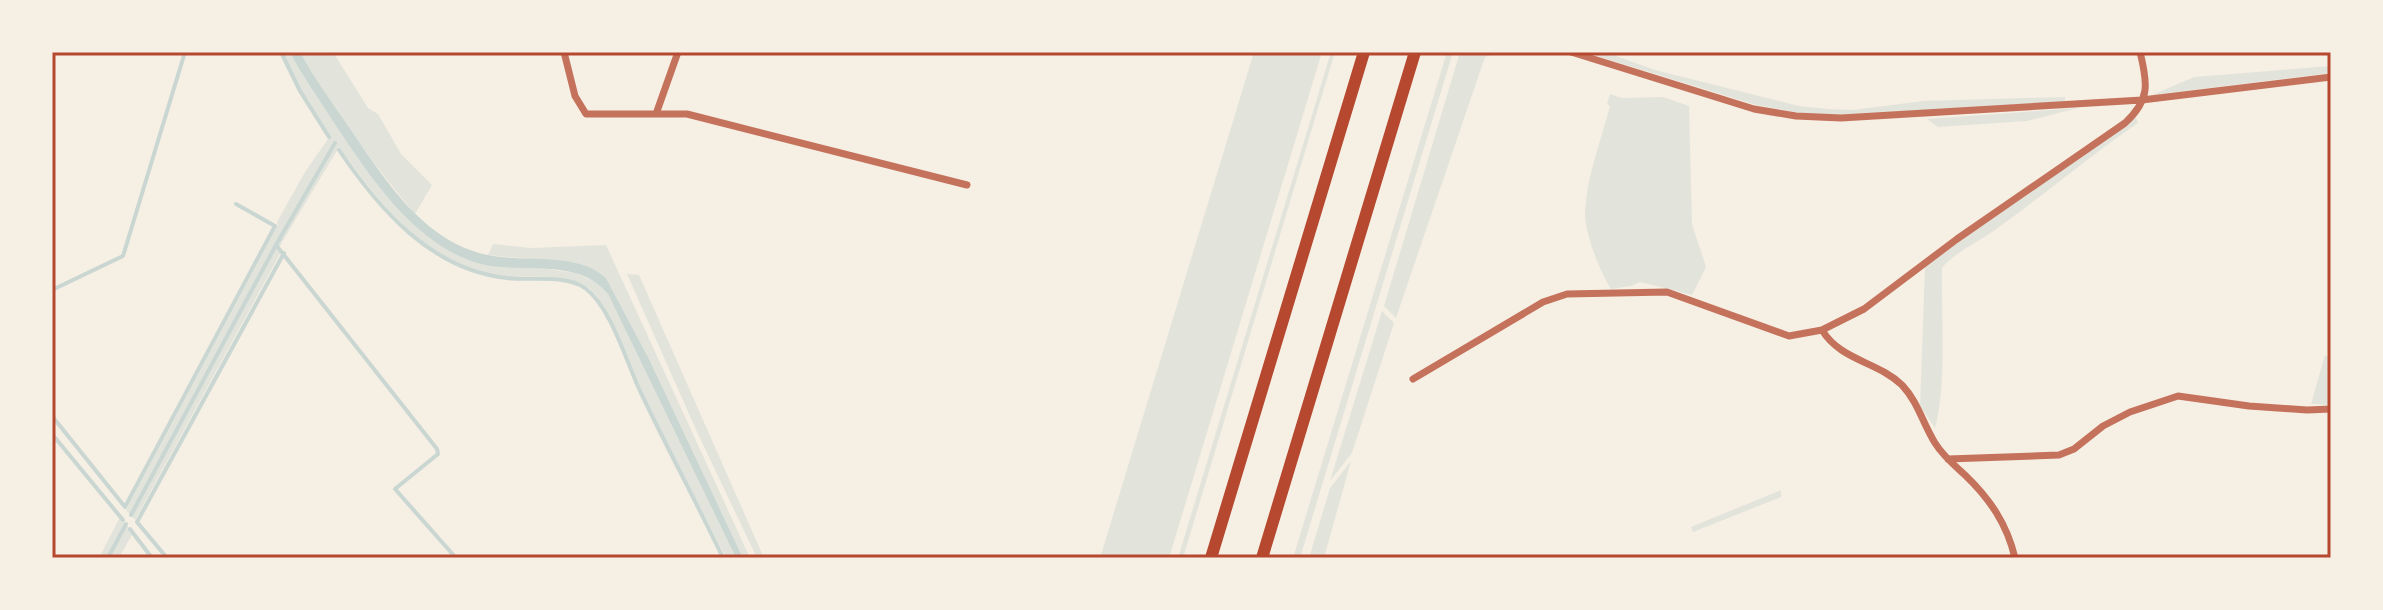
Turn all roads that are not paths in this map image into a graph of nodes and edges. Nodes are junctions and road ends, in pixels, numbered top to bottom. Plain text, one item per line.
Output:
1 (564, 52) edge
2 (678, 52) edge
3 (1364, 52) edge
4 (1415, 52) edge
5 (1571, 52) edge
6 (2140, 52) edge
7 (2331, 77) edge
8 (2142, 100) junction
9 (656, 114) junction
10 (967, 185) dead end
11 (1822, 330) junction
12 (1413, 379) dead end
13 (2331, 409) edge
14 (1948, 459) junction
15 (1211, 558) edge
16 (1262, 558) edge
17 (2015, 558) edge

1 - 9 street
2 - 9 street
3 - 15 highway
4 - 16 highway
5 - 8 street
6 - 8 street
7 - 8 street
8 - 11 street
9 - 10 street
11 - 12 street
11 - 14 street
13 - 14 street
14 - 17 street

